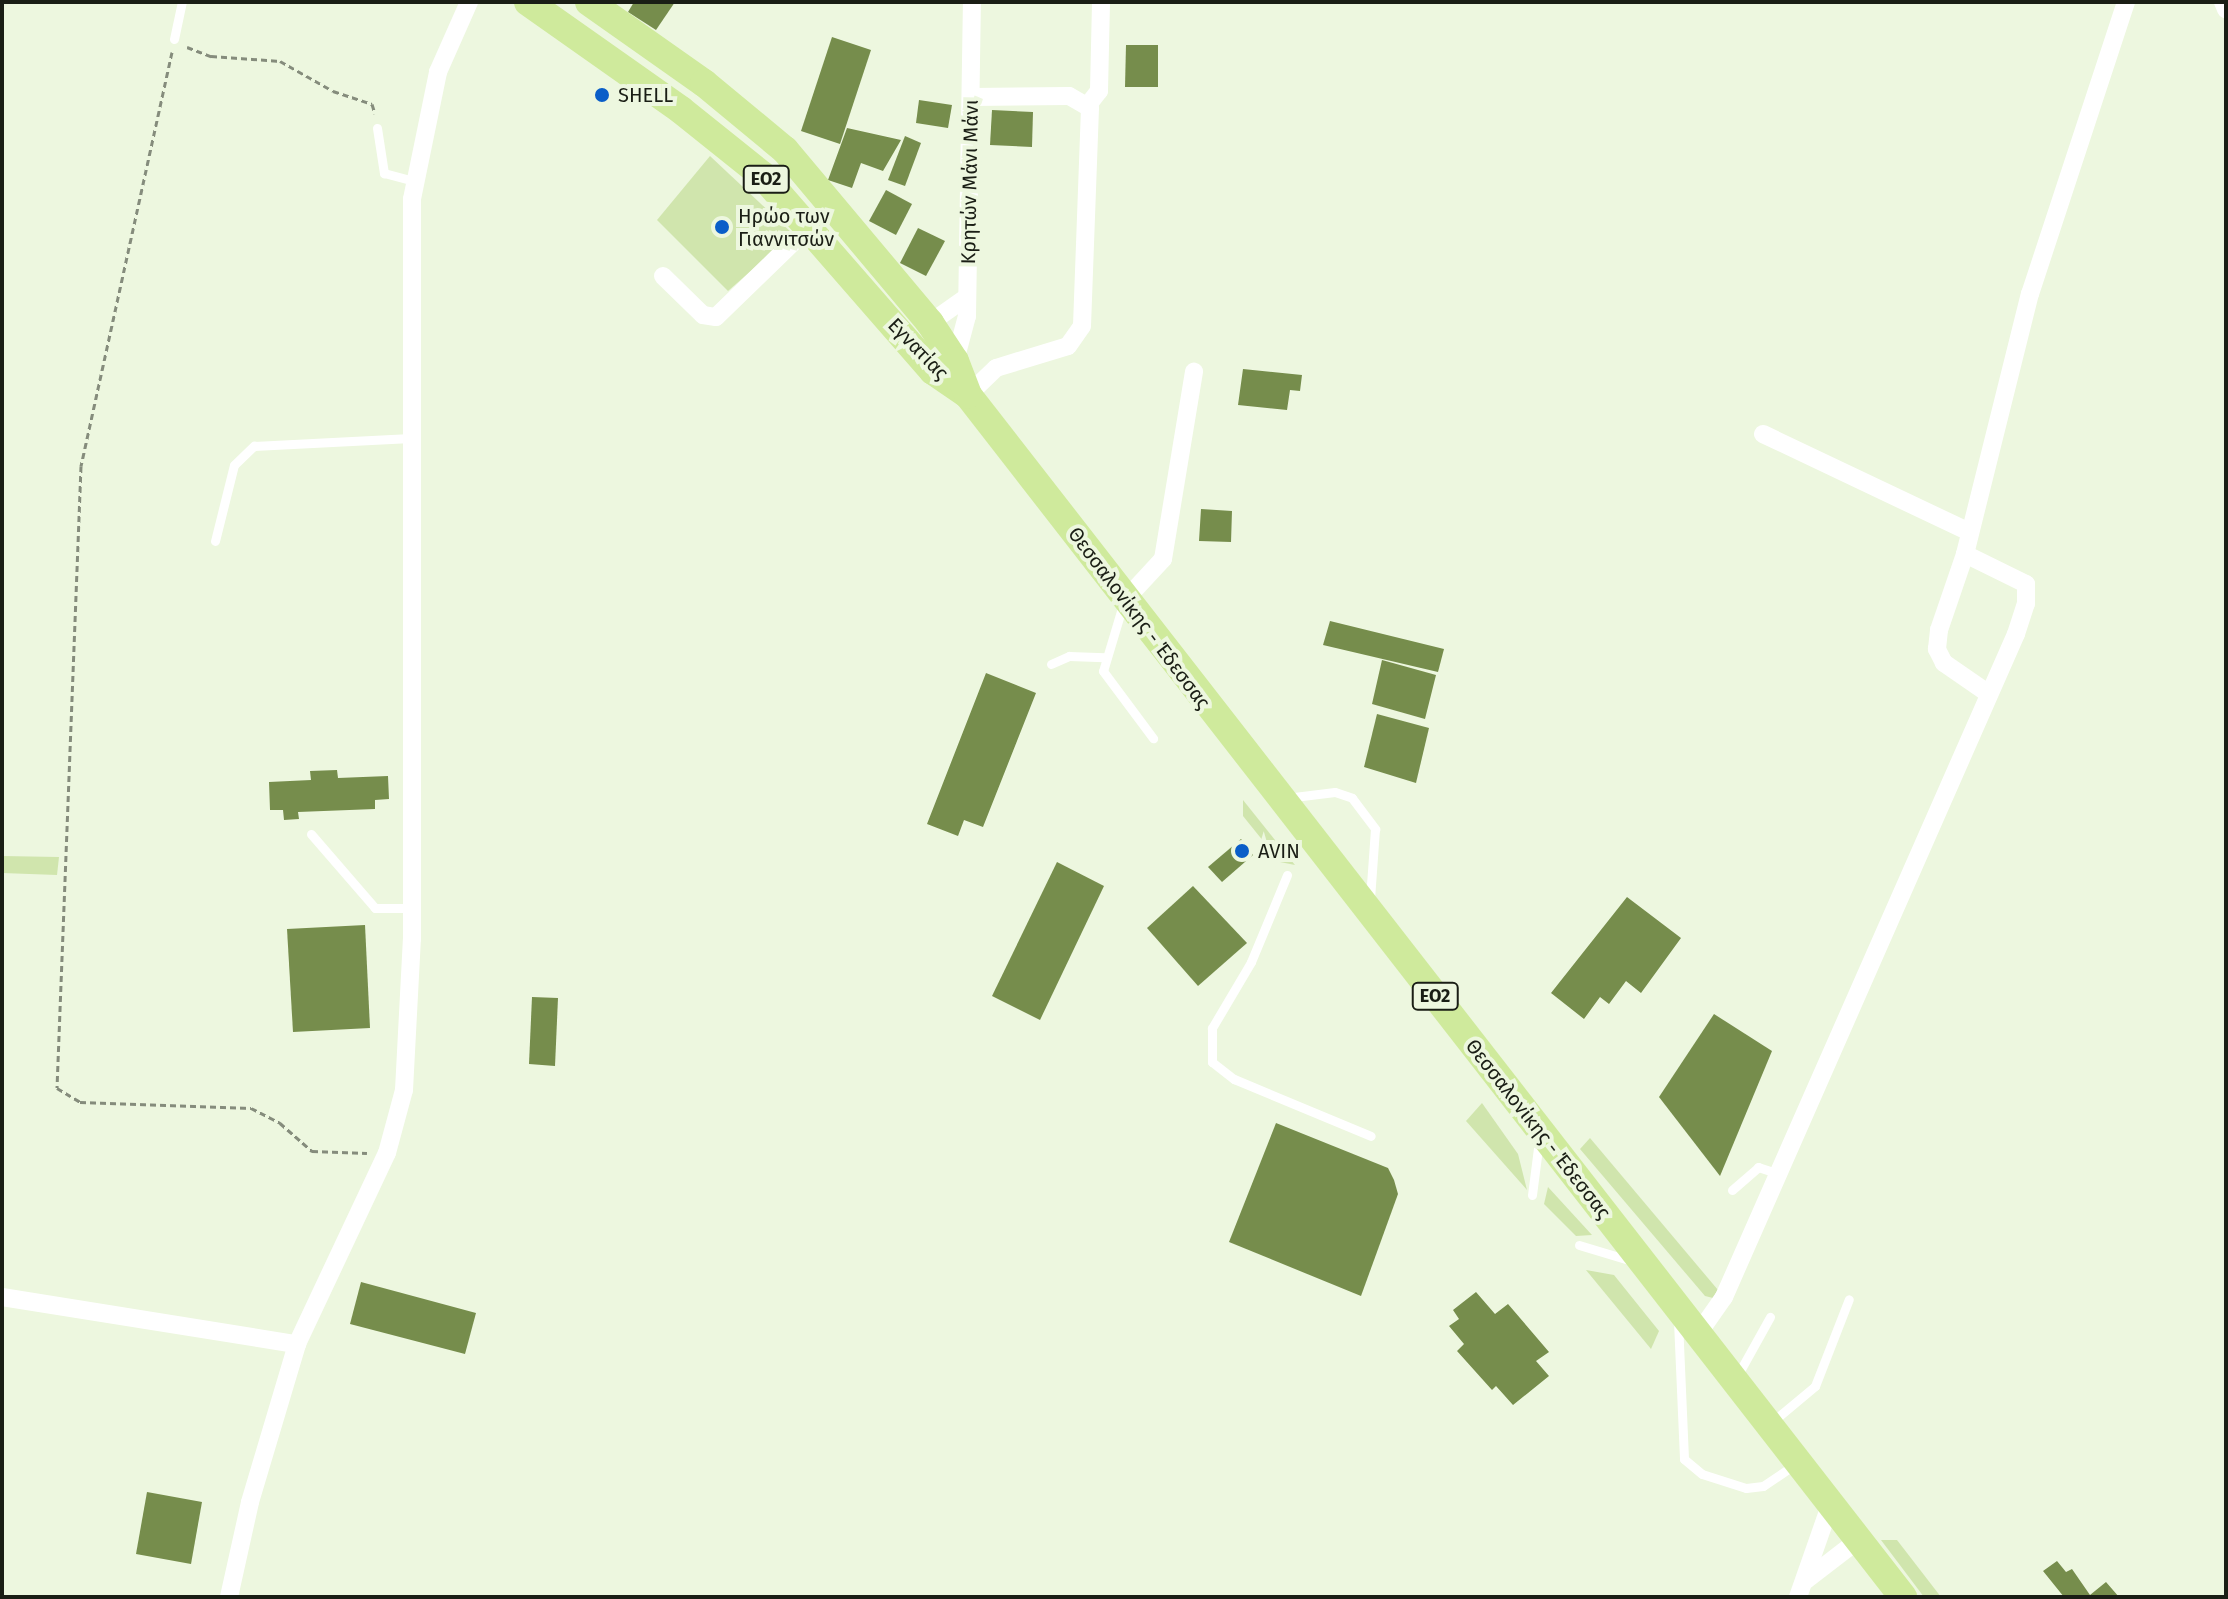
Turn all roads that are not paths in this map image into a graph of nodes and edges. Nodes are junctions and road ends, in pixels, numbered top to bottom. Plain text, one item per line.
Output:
1 (182, 2) edge
2 (469, 2) edge
3 (528, 2) edge
4 (589, 2) edge
5 (972, 2) edge
6 (1101, 2) edge
7 (2126, 2) edge
8 (2223, 2) edge
9 (2226, 9) edge
10 (174, 39) road end
11 (972, 97) junction
12 (1088, 105) junction
13 (377, 128) dead end
14 (414, 181) junction
15 (810, 226) junction
16 (663, 276) dead end
17 (967, 297) junction
18 (930, 323) junction
19 (955, 361) junction
20 (1194, 372) dead end
21 (968, 395) junction
22 (1763, 434) dead end
23 (411, 438) junction
24 (1967, 531) junction
25 (215, 541) dead end
26 (1965, 554) junction
27 (1125, 600) junction
28 (1104, 657) junction
29 (1051, 664) dead end
30 (1989, 694) junction
31 (1153, 738) dead end
32 (1280, 799) junction
33 (311, 834) dead end
34 (1287, 875) dead end
35 (411, 908) junction
36 (1369, 911) junction
37 (1540, 1132) junction
38 (1371, 1136) dead end
39 (1777, 1173) junction
40 (1732, 1190) dead end
41 (1532, 1195) dead end
42 (1579, 1245) dead end
43 (1643, 1265) junction
44 (2, 1297) edge
45 (1849, 1299) dead end
46 (1678, 1310) junction
47 (1770, 1317) dead end
48 (1698, 1334) junction
49 (297, 1344) junction
50 (1734, 1380) junction
51 (1769, 1424) junction
52 (1799, 1462) junction
53 (1831, 1503) junction
54 (1858, 1540) junction
55 (1801, 1589) edge
56 (229, 1597) edge
57 (1903, 1597) edge

1 - 10 lane
2 - 14 street
3 - 15 highway, Εγνατίας / ΕΟ2
4 - 18 highway, Εγνατίας / ΕΟ2
5 - 11 street, Κρητών Μάνι Μάνι
6 - 12 street
7 - 24 street
8 - 9 street
11 - 12 street
11 - 17 street, Κρητών Μάνι Μάνι
12 - 21 street
13 - 14 lane
14 - 23 street
15 - 16 street
15 - 21 highway, Εγνατίας / ΕΟ2
17 - 18 street
17 - 19 street, Κρητών Μάνι Μάνι
18 - 19 highway, Εγνατίας / ΕΟ2
19 - 21 highway, Εγνατίας / ΕΟ2
20 - 27 street
21 - 27 highway, Θεσσαλονίκης - Έδεσσας / ΕΟ2
22 - 24 street
23 - 25 lane
23 - 35 street
24 - 26 street
26 - 30 street
26 - 30 street
27 - 28 lane
27 - 32 highway, Θεσσαλονίκης - Έδεσσας / ΕΟ2
28 - 29 lane
28 - 31 lane
30 - 39 street
32 - 36 highway, Θεσσαλονίκης - Έδεσσας / ΕΟ2
32 - 36 lane
33 - 35 lane
34 - 38 lane
35 - 49 street
36 - 37 highway, Θεσσαλονίκης - Έδεσσας / ΕΟ2
37 - 41 lane
37 - 43 highway, Θεσσαλονίκης - Έδεσσας / ΕΟ2
39 - 40 lane
39 - 48 street
42 - 43 lane
43 - 46 highway, Θεσσαλονίκης - Έδεσσας / ΕΟ2
44 - 49 street
45 - 51 lane
46 - 48 highway, Θεσσαλονίκης - Έδεσσας / ΕΟ2
46 - 52 lane
47 - 50 lane
48 - 50 highway, Θεσσαλονίκης - Έδεσσας / ΕΟ2
49 - 56 street
50 - 51 highway, Θεσσαλονίκης - Έδεσσας / ΕΟ2
51 - 52 highway, Θεσσαλονίκης - Έδεσσας / ΕΟ2
52 - 53 highway, Θεσσαλονίκης - Έδεσσας / ΕΟ2
53 - 54 highway, Θεσσαλονίκης - Έδεσσας / ΕΟ2
53 - 55 street
54 - 55 street
54 - 57 highway, Θεσσαλονίκης - Έδεσσας / ΕΟ2

